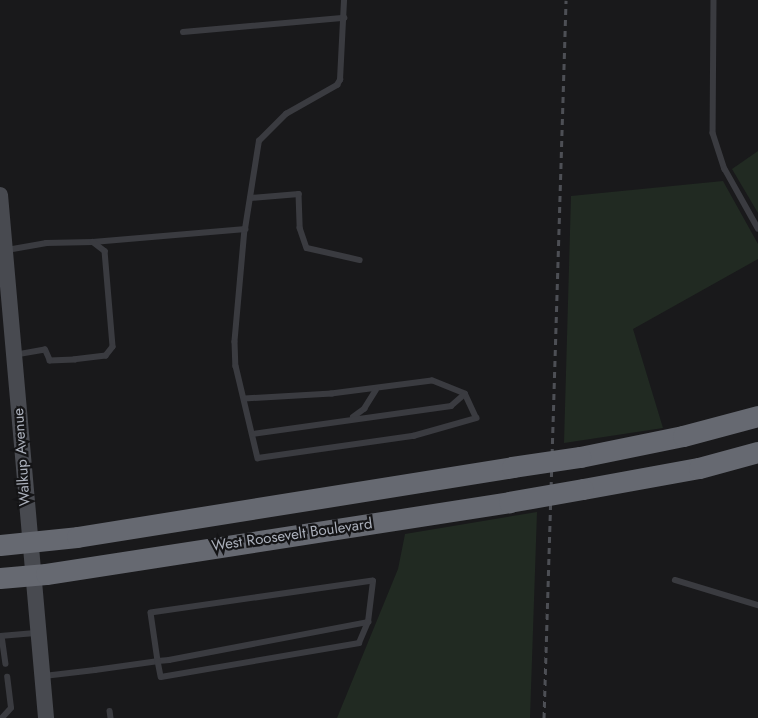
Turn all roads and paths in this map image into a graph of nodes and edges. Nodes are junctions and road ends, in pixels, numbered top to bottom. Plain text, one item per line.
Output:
1 (344, 0) edge
2 (714, 0) edge
3 (344, 18) junction
4 (182, 32) dead end
5 (0, 195) edge
6 (251, 198) junction
7 (758, 228) edge
8 (245, 229) junction
9 (93, 242) junction
10 (5, 251) junction
11 (360, 260) dead end
12 (14, 356) junction
13 (376, 390) junction
14 (464, 394) junction
15 (245, 399) junction
16 (758, 416) edge
17 (351, 418) junction
18 (253, 434) junction
19 (758, 452) edge
20 (28, 542) junction
21 (0, 545) edge
22 (32, 575) junction
23 (0, 578) edge
24 (676, 580) dead end
25 (758, 605) edge
26 (368, 622) junction
27 (38, 632) junction
28 (1, 636) edge
29 (158, 661) junction
30 (6, 664) dead end
31 (42, 676) junction
32 (8, 677) dead end
33 (110, 711) dead end
34 (2, 718) edge
35 (46, 718) edge
36 (110, 718) edge

1 - 3 lane
2 - 7 lane
3 - 4 lane
3 - 6 lane
5 - 10 street, Walkup Avenue
6 - 8 lane
6 - 11 lane
8 - 9 lane
8 - 15 lane
9 - 10 lane
9 - 12 lane
10 - 12 street, Walkup Avenue
12 - 20 street, Walkup Avenue
13 - 14 lane
13 - 15 lane
13 - 17 lane
14 - 17 lane
14 - 18 lane
15 - 18 lane
16 - 20 highway, West Roosevelt Boulevard, bridge
17 - 18 lane
19 - 22 highway, West Roosevelt Boulevard, bridge
20 - 21 highway, West Roosevelt Boulevard
20 - 22 street, Walkup Avenue
22 - 23 highway, West Roosevelt Boulevard
22 - 27 street, Walkup Avenue
24 - 25 lane
26 - 29 lane
26 - 29 lane
26 - 29 lane
27 - 28 lane
27 - 31 street, Walkup Avenue
28 - 30 lane
29 - 31 lane
31 - 35 street, Walkup Avenue
32 - 34 lane
33 - 36 lane

